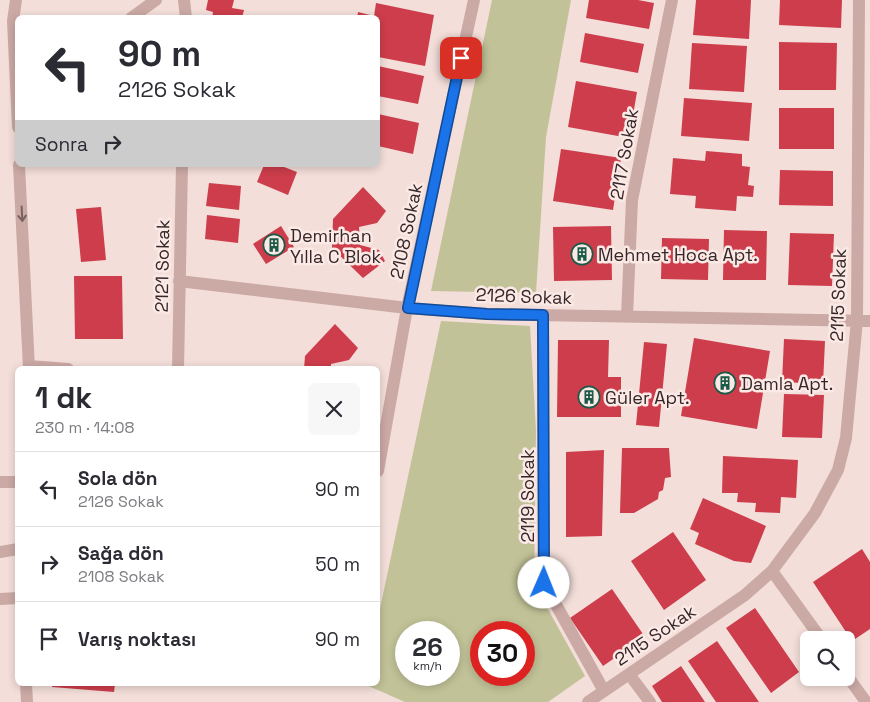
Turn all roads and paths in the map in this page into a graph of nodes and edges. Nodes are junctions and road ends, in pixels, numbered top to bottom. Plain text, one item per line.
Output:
1 (16, 0) edge
2 (156, 0) edge
3 (184, 0) edge
4 (474, 0) edge
5 (672, 0) edge
6 (859, 0) edge
7 (135, 15) edge
8 (186, 15) edge
9 (15, 46) edge
10 (19, 167) edge
11 (182, 167) edge
12 (179, 282) junction
13 (408, 308) junction
14 (543, 315) junction
15 (628, 316) junction
16 (857, 320) junction
17 (870, 321) edge
18 (29, 366) edge
19 (178, 366) edge
20 (380, 460) edge
21 (0, 482) edge
22 (15, 482) edge
23 (15, 550) edge
24 (0, 552) edge
25 (772, 571) junction
26 (15, 598) edge
27 (0, 599) edge
28 (815, 631) edge
29 (629, 674) junction
30 (26, 686) edge
31 (855, 686) edge
32 (604, 691) junction
33 (27, 702) edge
34 (588, 702) edge
35 (650, 702) edge
36 (866, 702) edge

1 - 9 street
2 - 7 street
3 - 8 street
4 - 13 street, 2108 Sokak
5 - 15 street, 2117 Sokak
6 - 16 street, 2115 Sokak
10 -> 18 street
11 - 12 street, 2121 Sokak
12 - 13 street, 2126 Sokak
12 - 19 street, 2121 Sokak
13 - 14 street, 2126 Sokak
13 - 20 street, 2108 Sokak
14 - 15 street, 2126 Sokak
14 - 32 street, 2119 Sokak
15 - 16 street, 2126 Sokak
16 - 17 street, 2126 Sokak
16 - 25 street, 2115 Sokak
21 - 22 street
23 - 24 street
25 - 28 street
25 - 29 street, 2115 Sokak
26 - 27 street
29 - 32 street, 2115 Sokak
29 - 35 street
30 - 33 street
31 - 36 street
32 - 34 street, 2115 Sokak

